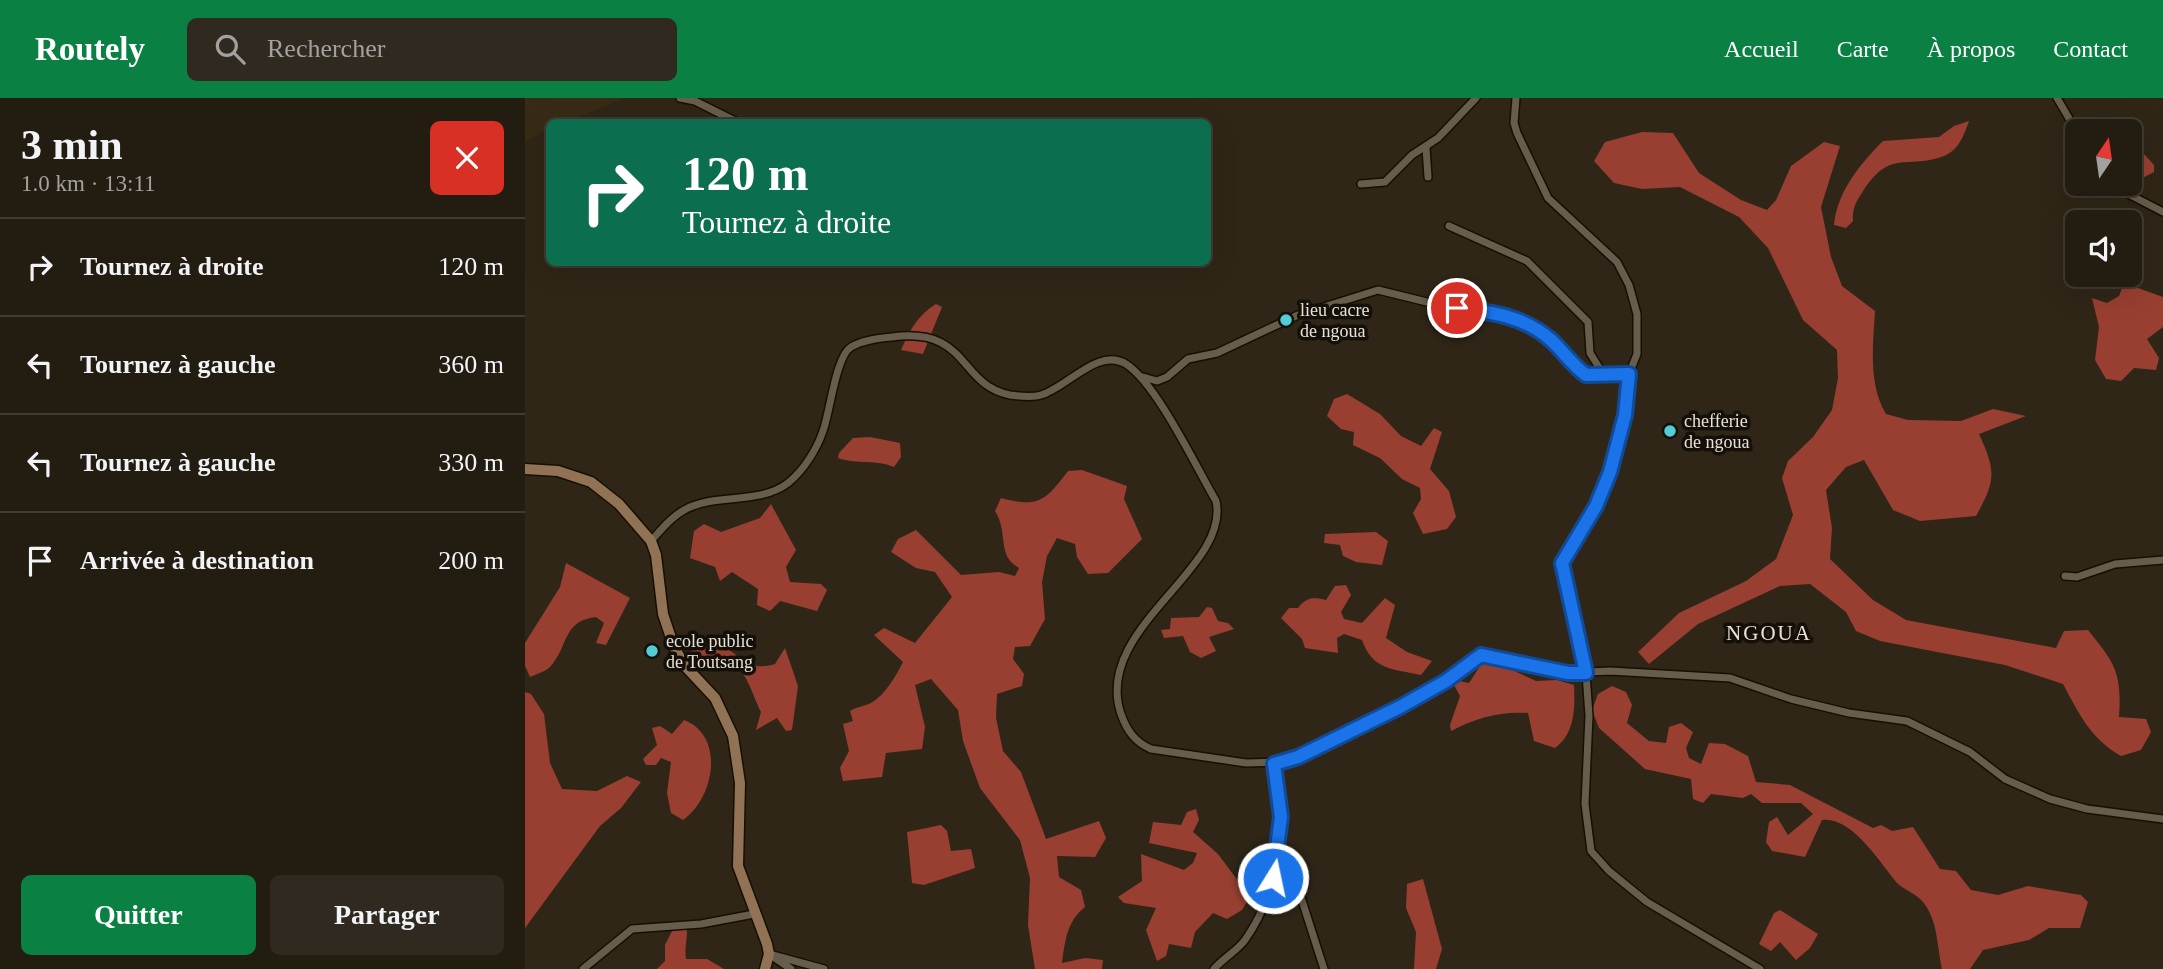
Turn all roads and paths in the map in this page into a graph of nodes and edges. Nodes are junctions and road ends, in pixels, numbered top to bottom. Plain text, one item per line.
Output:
1 (680, 98) edge
2 (1476, 98) edge
3 (1516, 98) edge
4 (2057, 98) edge
5 (731, 119) edge
6 (2069, 119) edge
7 (1426, 148) junction
8 (1428, 177) dead end
9 (1361, 184) dead end
10 (2132, 196) edge
11 (2163, 212) edge
12 (1449, 226) dead end
13 (1629, 374) junction
14 (1143, 377) junction
15 (1605, 377) junction
16 (525, 469) edge
17 (651, 541) junction
18 (2163, 560) edge
19 (2065, 576) dead end
20 (1586, 673) junction
21 (1274, 764) junction
22 (2163, 819) edge
23 (1277, 861) junction
24 (754, 914) junction
25 (769, 954) junction
26 (583, 969) edge
27 (765, 969) edge
28 (791, 969) edge
29 (824, 969) edge
30 (1214, 969) edge
31 (1324, 969) edge
32 (1760, 969) edge

1 - 5 street
2 - 7 street
3 - 13 street
4 - 6 street
7 - 8 street
7 - 9 street
10 - 11 street
12 - 15 street
13 - 15 street
13 - 20 street
14 - 15 street
14 - 17 street
14 - 21 street
16 - 17 street
17 - 24 street
18 - 19 street
20 - 21 street
20 - 22 street
20 - 32 street
21 - 23 street
23 - 30 street
23 - 31 street
24 - 25 street
24 - 26 street
25 - 27 street
25 - 28 street
25 - 29 street

